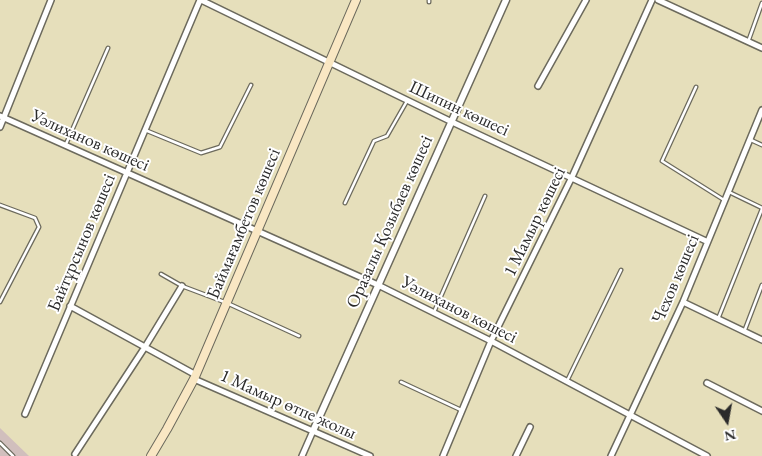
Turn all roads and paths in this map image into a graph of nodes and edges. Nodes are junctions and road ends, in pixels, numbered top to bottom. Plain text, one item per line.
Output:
1 (50, 0) edge
2 (200, 0) edge
3 (356, 0) edge
4 (506, 0) edge
5 (586, 0) edge
6 (652, 0) edge
7 (658, 0) edge
8 (762, 3) edge
9 (748, 42) junction
10 (108, 48) dead end
11 (762, 48) edge
12 (330, 61) junction
13 (251, 85) dead end
14 (538, 86) dead end
15 (696, 87) dead end
16 (408, 100) junction
17 (762, 110) edge
18 (2, 117) edge
19 (452, 122) junction
20 (0, 127) edge
21 (145, 130) junction
22 (750, 139) junction
23 (762, 145) edge
24 (66, 146) junction
25 (127, 173) junction
26 (572, 177) junction
27 (728, 191) junction
28 (485, 196) dead end
29 (724, 200) junction
30 (344, 203) dead end
31 (0, 205) edge
32 (762, 209) edge
33 (258, 232) junction
34 (706, 241) junction
35 (621, 270) dead end
36 (161, 274) dead end
37 (762, 284) edge
38 (378, 285) junction
39 (182, 286) junction
40 (0, 302) edge
41 (683, 302) junction
42 (228, 303) junction
43 (70, 306) junction
44 (434, 313) junction
45 (718, 319) junction
46 (744, 332) junction
47 (299, 336) dead end
48 (762, 340) edge
49 (491, 341) junction
50 (145, 347) junction
51 (195, 377) junction
52 (567, 381) junction
53 (401, 382) dead end
54 (707, 384) dead end
55 (462, 410) junction
56 (762, 411) edge
57 (25, 414) dead end
58 (630, 414) junction
59 (530, 427) dead end
60 (313, 431) junction
61 (0, 444) edge
62 (695, 453) edge
63 (75, 454) dead end
64 (13, 456) edge
65 (151, 456) edge
66 (302, 456) edge
67 (370, 456) edge
68 (443, 456) edge
69 (516, 456) edge
70 (612, 456) edge
71 (707, 456) edge

1 - 18 street
2 - 12 street, Шипин көшесі
2 - 21 street, Байтұрсынов көшесі
3 - 12 main road, Баймағамбетов көшесі
4 - 19 street, Оразалы Қозыбаев көшесі
5 - 14 street
6 - 26 street, 1 Мамыр көшесі
7 - 9 street
8 - 9 lane
9 - 11 street
10 - 24 lane
12 - 16 street, Шипин көшесі
12 - 33 main road, Баймағамбетов көшесі
13 - 21 lane
15 - 29 lane
16 - 19 street, Шипин көшесі
16 - 30 lane
17 - 22 street, Чехов көшесі
18 - 20 street
18 - 24 street, Уәлиханов көшесі
19 - 26 street, Шипин көшесі
19 - 38 street, Оразалы Қозыбаев көшесі
21 - 25 street, Байтұрсынов көшесі
22 - 23 lane
22 - 27 street, Чехов көшесі
24 - 25 street, Уәлиханов көшесі
25 - 33 street, Уәлиханов көшесі
25 - 43 street, Байтұрсынов көшесі
26 - 34 street, Шипин көшесі
26 - 49 street, 1 Мамыр көшесі
27 - 29 street, Чехов көшесі
27 - 32 lane
28 - 44 lane
29 - 34 street, Чехов көшесі
31 - 40 lane
32 - 45 lane
33 - 38 street, Уәлиханов көшесі
33 - 42 main road, Баймағамбетов көшесі
34 - 41 street, Чехов көшесі
35 - 52 lane
36 - 39 lane
37 - 46 lane
38 - 44 street, Уәлиханов көшесі
38 - 60 street, Оразалы Қозыбаев көшесі
39 - 42 lane
39 - 50 street
41 - 45 street
41 - 58 street, Чехов көшесі
42 - 47 lane
42 - 51 main road, Баймағамбетов көшесі
43 - 50 street, 1 Мамыр өтпе жолы
43 - 57 street, Байтұрсынов көшесі
44 - 49 street, Уәлиханов көшесі
45 - 46 street
46 - 48 street
49 - 52 street, Уәлиханов көшесі
49 - 55 street, 1 Мамыр көшесі
50 - 51 street, 1 Мамыр өтпе жолы
50 - 63 street
51 - 60 street, 1 Мамыр өтпе жолы
51 - 65 main road, Баймағамбетов көшесі
52 - 58 street, Уәлиханов көшесі
53 - 55 lane
54 - 56 street
55 - 68 street, 1 Мамыр көшесі
58 - 62 street, Уәлиханов көшесі
58 - 70 street, Чехов көшесі
59 - 69 street
60 - 66 street, Оразалы Қозыбаев көшесі
60 - 67 street, 1 Мамыр өтпе жолы
61 - 64 lane
62 - 71 street, Уәлиханов көшесі

